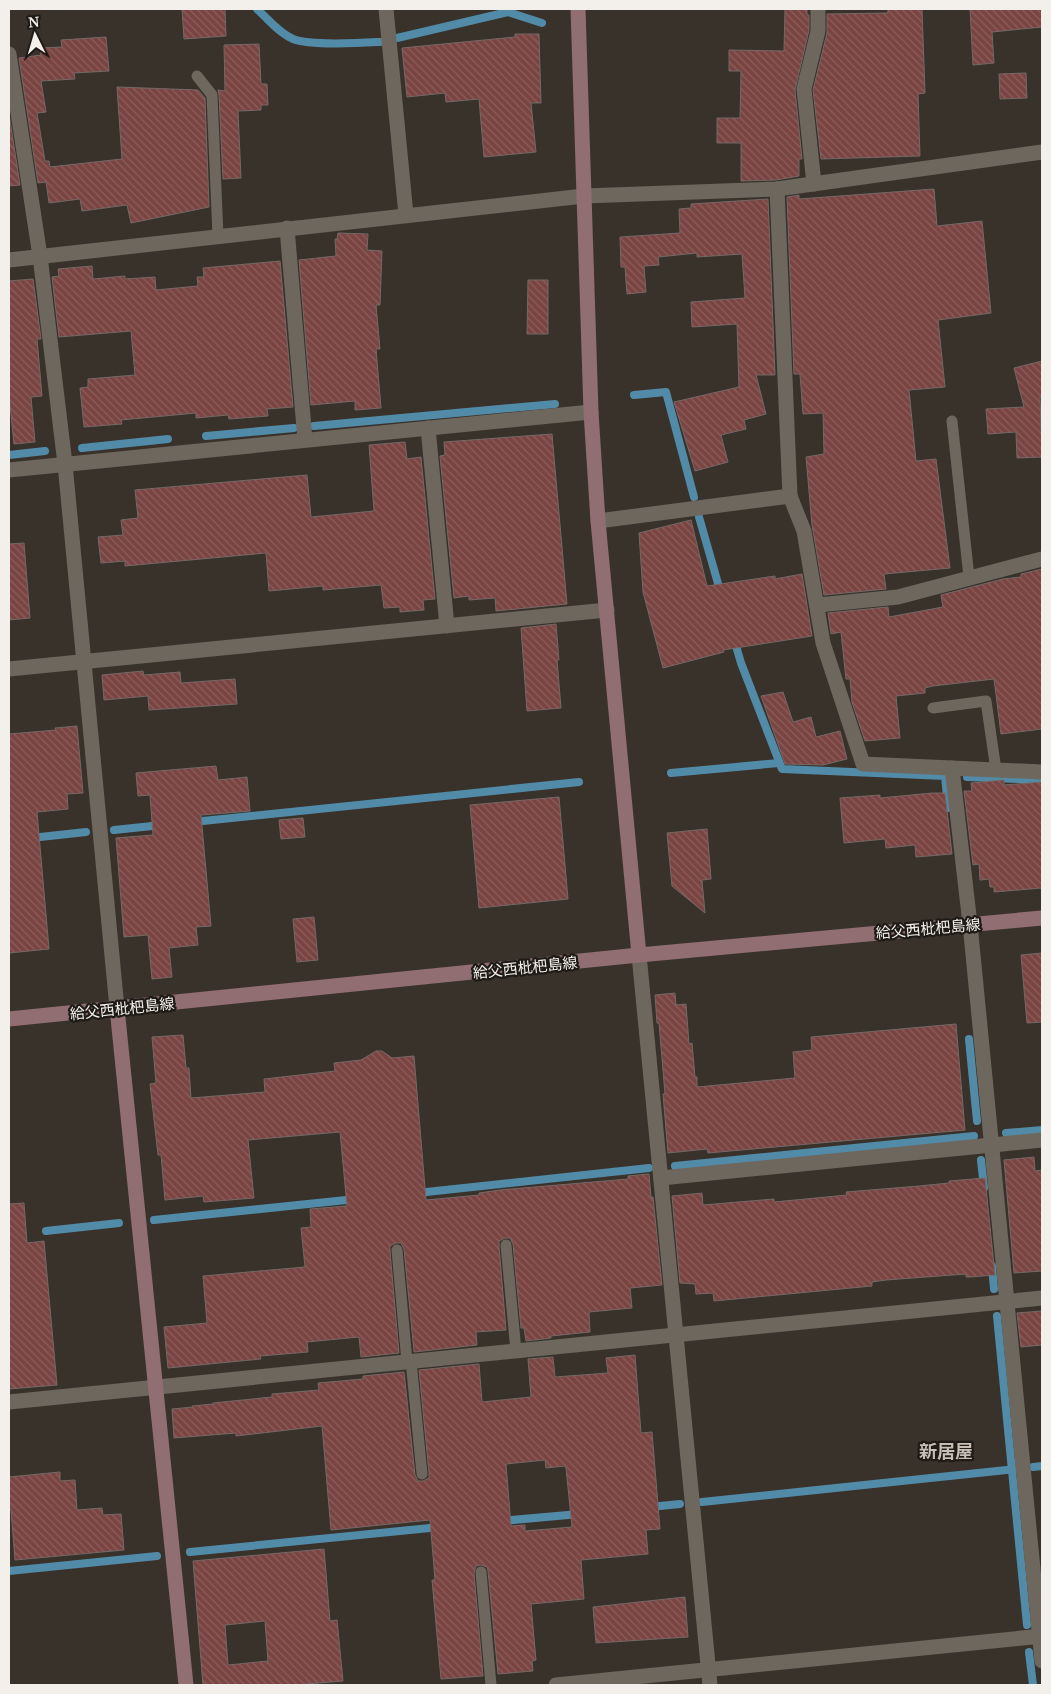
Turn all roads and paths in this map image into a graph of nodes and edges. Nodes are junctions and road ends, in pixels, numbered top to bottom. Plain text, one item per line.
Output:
1 (386, 9) edge
2 (578, 9) edge
3 (818, 9) edge
4 (9, 54) edge
5 (10, 71) edge
6 (196, 76) dead end
7 (1042, 152) edge
8 (814, 184) junction
9 (777, 189) junction
10 (584, 196) junction
11 (406, 215) junction
12 (287, 228) junction
13 (218, 236) junction
14 (40, 256) junction
15 (9, 260) edge
16 (591, 412) junction
17 (952, 421) dead end
18 (428, 428) junction
19 (305, 440) junction
20 (65, 464) junction
21 (9, 470) edge
22 (790, 496) junction
23 (598, 521) junction
24 (1042, 559) edge
25 (969, 578) junction
26 (818, 605) junction
27 (607, 610) junction
28 (447, 626) junction
29 (84, 661) junction
30 (9, 669) edge
31 (933, 708) dead end
32 (952, 768) junction
33 (996, 770) junction
34 (1042, 772) edge
35 (1042, 918) edge
36 (970, 924) junction
37 (639, 955) junction
38 (117, 1008) junction
39 (9, 1019) edge
40 (1042, 1140) edge
41 (992, 1145) junction
42 (661, 1178) junction
43 (506, 1245) dead end
44 (397, 1250) dead end
45 (1042, 1298) edge
46 (1007, 1301) junction
47 (676, 1334) junction
48 (516, 1351) junction
49 (409, 1362) junction
50 (156, 1387) junction
51 (9, 1402) edge
52 (422, 1474) dead end
53 (481, 1572) dead end
54 (1041, 1636) edge
55 (1042, 1661) edge
56 (708, 1670) junction
57 (186, 1685) edge
58 (491, 1685) edge
59 (556, 1685) edge
60 (710, 1685) edge

1 - 11 street
2 - 10 street
3 - 8 street
4 - 5 street
5 - 14 street
6 - 13 lane
7 - 8 street
8 - 9 street
9 - 10 street
9 - 22 street
10 - 11 street
10 - 16 street
11 - 12 street
12 - 13 street
12 - 19 street
13 - 14 street
14 - 15 street
14 - 20 street
16 - 18 street
16 - 23 street
17 - 25 lane
18 - 19 street
18 - 28 street
19 - 20 street
20 - 21 street
20 - 29 street
22 - 23 street
22 - 26 street
23 - 27 street
24 - 25 street
25 - 26 street
26 - 32 street
27 - 28 street
27 - 37 street
28 - 29 street
29 - 30 street
29 - 38 street
31 - 33 lane
32 - 33 street
32 - 36 street
33 - 34 street
35 - 36 street, 給父西枇杷島線
36 - 37 street, 給父西枇杷島線
36 - 41 street
37 - 38 street, 給父西枇杷島線
37 - 42 street
38 - 39 street, 給父西枇杷島線
38 - 50 street
40 - 41 street
41 - 42 street
41 - 46 street
42 - 47 street
43 - 48 lane
44 - 49 lane
45 - 46 street
46 - 47 street
46 - 54 street
47 - 48 street
47 - 56 street
48 - 49 street
49 - 50 street
49 - 52 lane
50 - 51 street
50 - 57 street
53 - 58 lane
54 - 55 street
54 - 56 street
56 - 59 street
56 - 60 street

